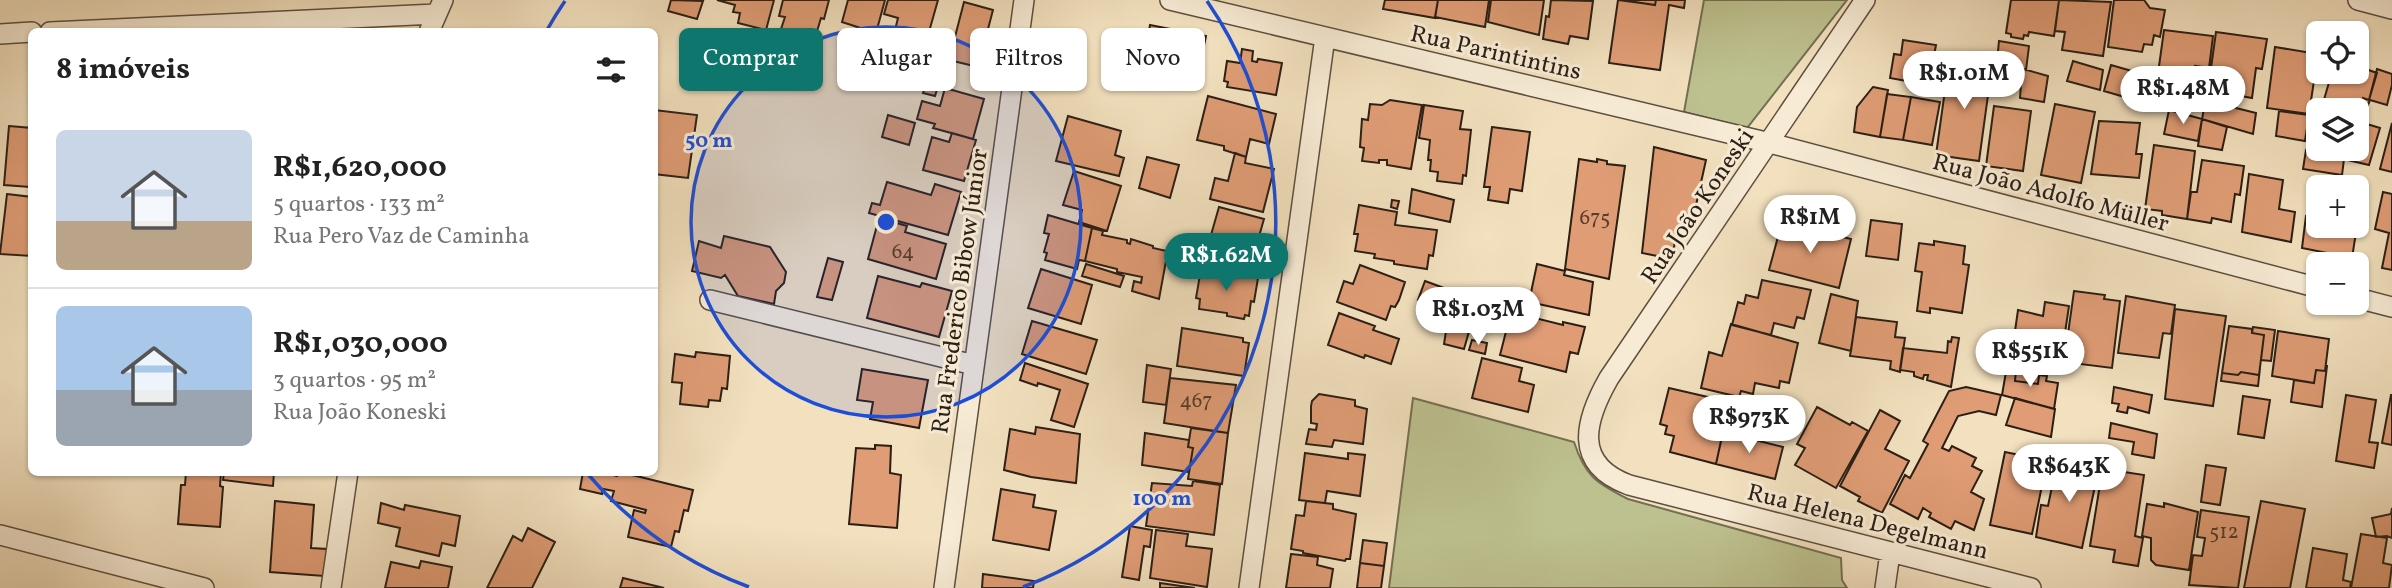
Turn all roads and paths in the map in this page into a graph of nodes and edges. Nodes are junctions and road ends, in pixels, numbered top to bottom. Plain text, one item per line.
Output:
1 (1024, 0) edge
2 (1170, 0) edge
3 (1866, 0) edge
4 (2358, 0) edge
5 (2392, 9) edge
6 (436, 15) edge
7 (141, 28) edge
8 (28, 32) edge
9 (0, 34) edge
10 (1325, 37) junction
11 (1770, 143) junction
12 (2306, 285) edge
13 (710, 300) dead end
14 (2369, 301) edge
15 (2392, 307) edge
16 (974, 365) junction
17 (1589, 446) joint
18 (347, 476) edge
19 (0, 536) edge
20 (1890, 553) junction
21 (204, 588) edge
22 (331, 588) edge
23 (944, 588) edge
24 (1249, 588) edge
25 (1885, 588) edge
26 (2031, 588) edge

1 - 16 street, Rua Frederico Bibow Júnior
2 - 10 street, Rua Parintintins
3 - 11 street, Rua João Koneski
4 - 5 street
6 - 7 street
8 - 9 street
10 - 11 street, Rua Parintintins
10 - 24 street
11 - 12 street, Rua João Adolfo Müller
11 - 17 street, Rua João Koneski
13 - 16 street
14 - 15 street
16 - 23 street, Rua Frederico Bibow Júnior
17 - 20 street, Rua Helena Degelmann
18 - 22 street
19 - 21 street
20 - 25 street
20 - 26 street, Rua Helena Degelmann

